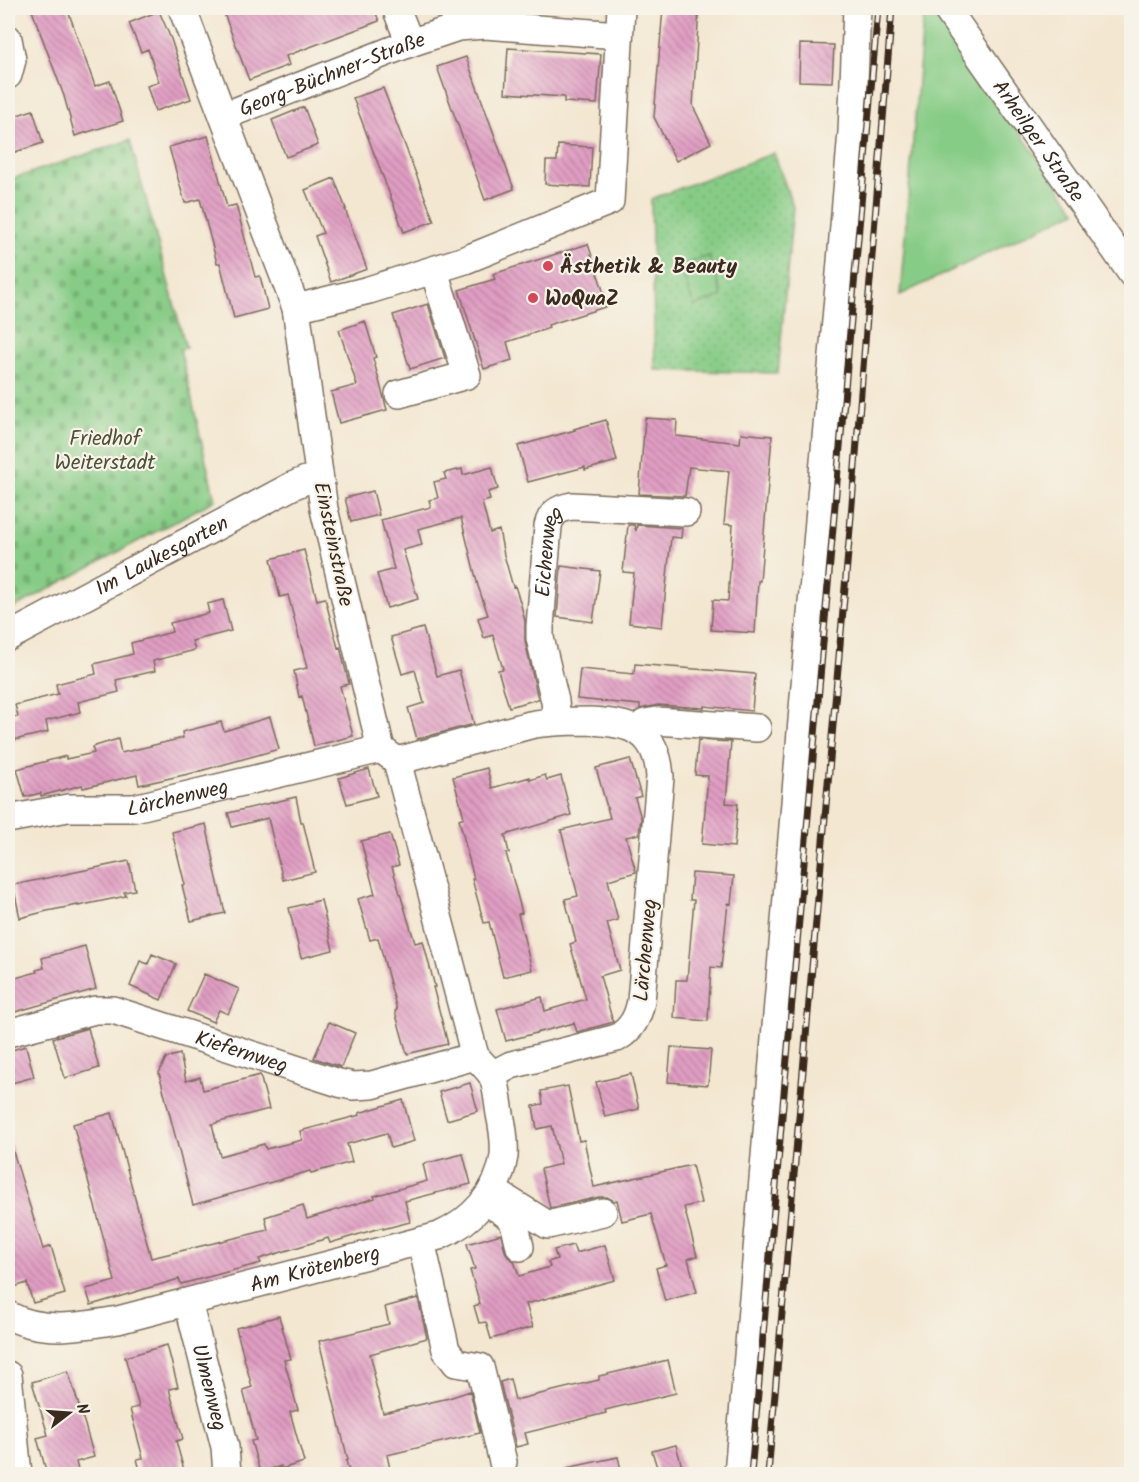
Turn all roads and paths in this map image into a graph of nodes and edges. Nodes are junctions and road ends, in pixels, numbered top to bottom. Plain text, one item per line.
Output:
1 (182, 8) edge
2 (396, 8) edge
3 (621, 8) edge
4 (857, 8) edge
5 (946, 8) edge
6 (619, 35) junction
7 (8, 39) edge
8 (410, 43) junction
9 (8, 75) edge
10 (224, 116) junction
11 (434, 271) junction
12 (1131, 274) edge
13 (296, 308) junction
14 (399, 394) dead end
15 (319, 478) junction
16 (686, 512) dead end
17 (8, 637) edge
18 (556, 721) junction
19 (757, 728) dead end
20 (636, 730) junction
21 (389, 755) junction
22 (8, 819) edge
23 (8, 1033) edge
24 (484, 1066) junction
25 (488, 1196) junction
26 (603, 1212) dead end
27 (421, 1241) junction
28 (520, 1247) dead end
29 (188, 1302) junction
30 (9, 1319) edge
31 (8, 1375) edge
32 (503, 1462) dead end
33 (18, 1474) edge
34 (227, 1474) edge
35 (738, 1474) edge

1 - 10 street, Einsteinstraße
2 - 8 street
3 - 6 street
4 - 35 street
5 - 12 street, Arheilger Straße
6 - 8 street, Georg-Büchner-Straße
6 - 11 street
7 - 9 street
8 - 10 street, Georg-Büchner-Straße
10 - 13 street, Einsteinstraße
11 - 13 street
11 - 14 street
13 - 15 street, Einsteinstraße
15 - 17 street, Im Laukesgarten
15 - 21 street, Einsteinstraße
16 - 18 street, Eichenweg
18 - 20 street, Lärchenweg
18 - 21 street, Lärchenweg
19 - 20 street
20 - 24 street, Lärchenweg
21 - 22 street, Lärchenweg
21 - 24 street, Einsteinstraße
23 - 24 street, Kiefernweg
24 - 25 street, Am Krötenberg
25 - 26 street
25 - 27 street, Am Krötenberg
25 - 28 street
27 - 29 street, Am Krötenberg
27 - 32 street
29 - 30 street, Am Krötenberg
29 - 34 street, Ulmenweg
31 - 33 street

